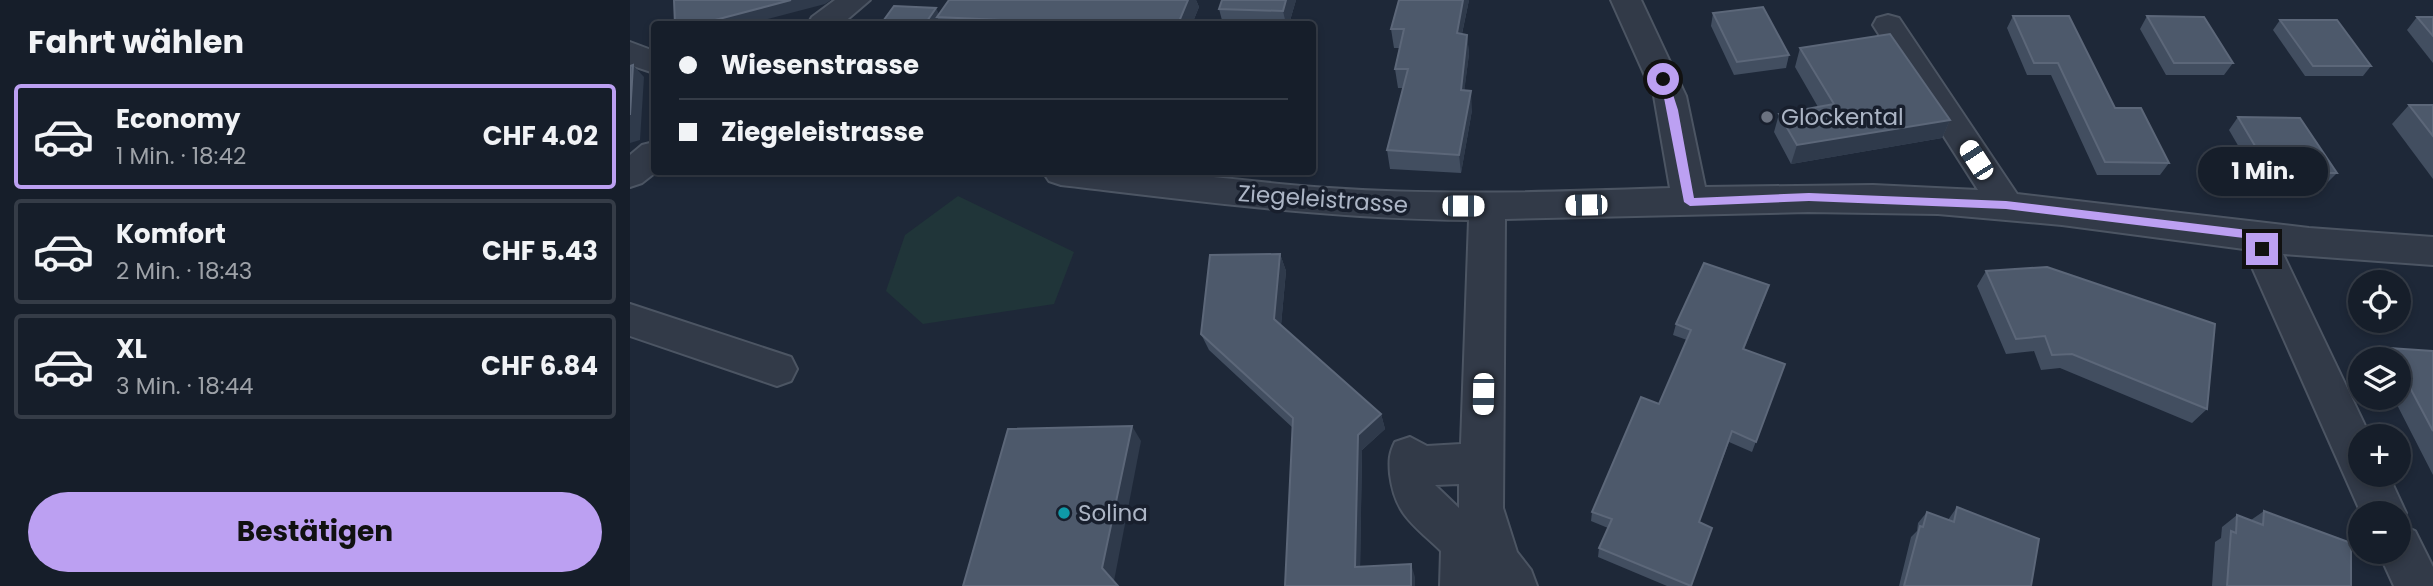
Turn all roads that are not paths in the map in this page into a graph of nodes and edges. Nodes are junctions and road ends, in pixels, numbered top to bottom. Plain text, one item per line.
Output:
1 (855, 0) edge
2 (1626, 0) edge
3 (827, 21) edge
4 (1888, 25) dead end
5 (630, 52) edge
6 (651, 62) edge
7 (651, 156) edge
8 (630, 174) edge
9 (1086, 175) edge
10 (1690, 202) junction
11 (2006, 205) junction
12 (1487, 206) junction
13 (2256, 235) junction
14 (2433, 251) edge
15 (630, 320) edge
16 (777, 369) dead end
17 (2348, 435) edge
18 (1482, 463) junction
19 (2408, 564) edge
20 (1485, 569) edge
21 (2418, 586) edge

1 - 3 street
2 - 10 street
4 - 11 street
5 - 6 street
7 - 8 street
9 - 12 street, Ziegeleistrasse
10 - 11 street, Ziegeleistrasse
10 - 12 street, Ziegeleistrasse
11 - 13 street, Ziegeleistrasse
12 - 18 street
13 - 14 street, Ziegeleistrasse
13 - 17 street
15 - 16 street
18 - 20 street
18 - 20 street
19 - 21 street

